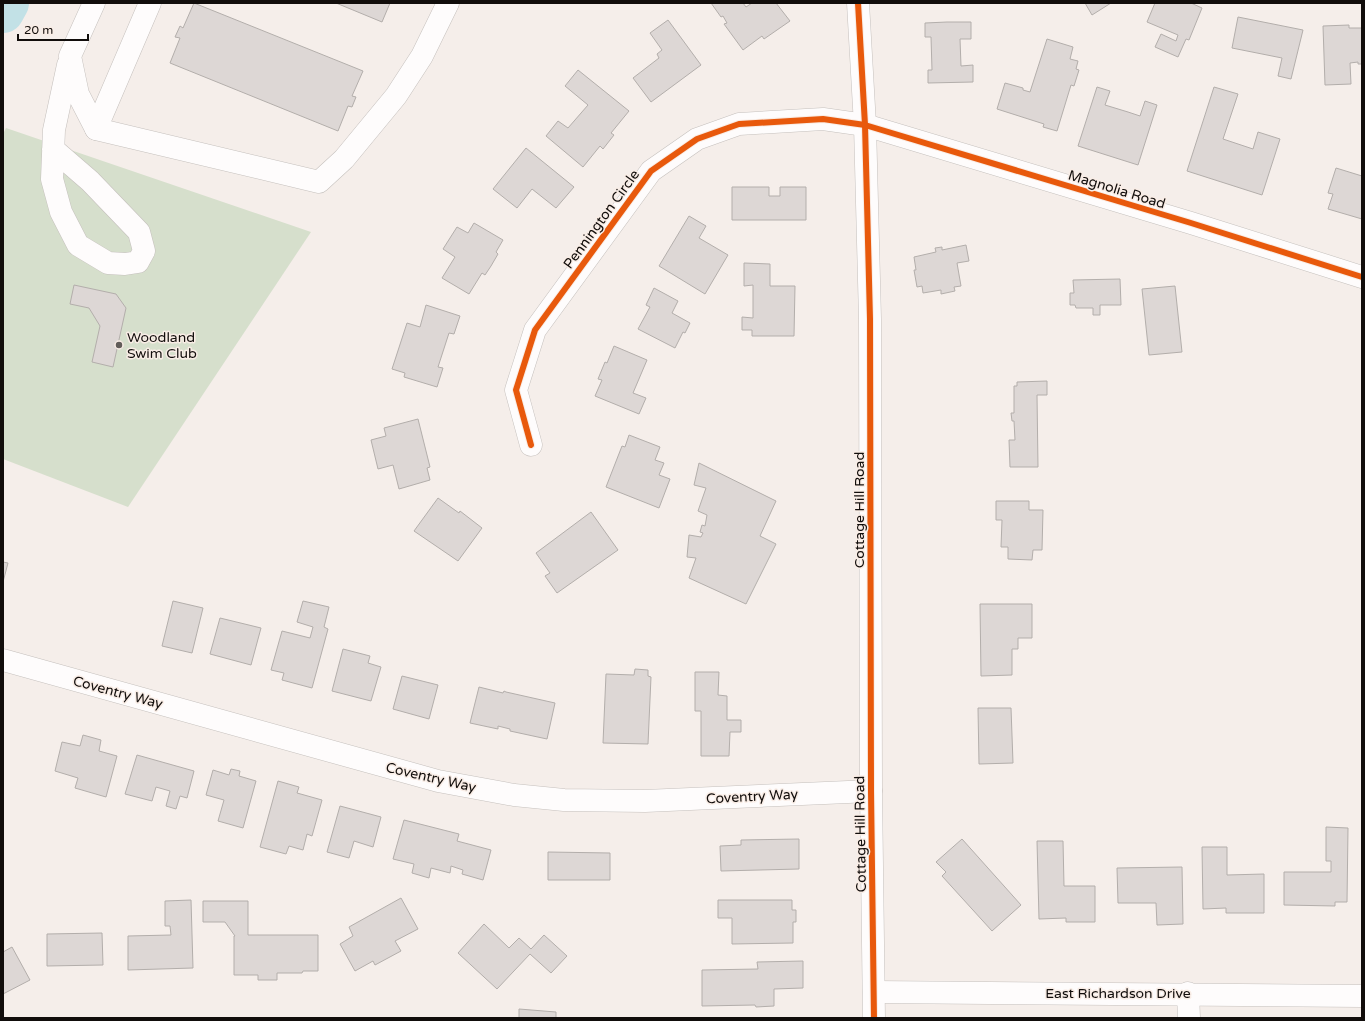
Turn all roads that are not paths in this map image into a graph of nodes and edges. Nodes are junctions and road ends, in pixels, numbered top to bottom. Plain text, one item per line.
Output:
1 (94, 3) edge
2 (150, 3) edge
3 (448, 3) edge
4 (858, 3) edge
5 (70, 56) junction
6 (865, 125) junction
7 (96, 129) junction
8 (53, 148) junction
9 (1362, 277) edge
10 (531, 445) dead end
11 (3, 660) edge
12 (872, 791) junction
13 (874, 992) junction
14 (1188, 993) junction
15 (1362, 996) edge
16 (874, 1018) edge
17 (1189, 1018) edge

1 - 5 street
2 - 7 street
3 - 7 street
4 - 6 street, Cottage Hill Road
5 - 7 street
5 - 8 street
6 - 9 street, Magnolia Road
6 - 10 street, Pennington Circle
6 - 12 street, Cottage Hill Road
8 - 8 street
11 - 12 street, Coventry Way
12 - 13 street, Cottage Hill Road
13 - 14 street, East Richardson Drive
13 - 16 street, Cottage Hill Road
14 - 15 street, East Richardson Drive
14 - 17 street

